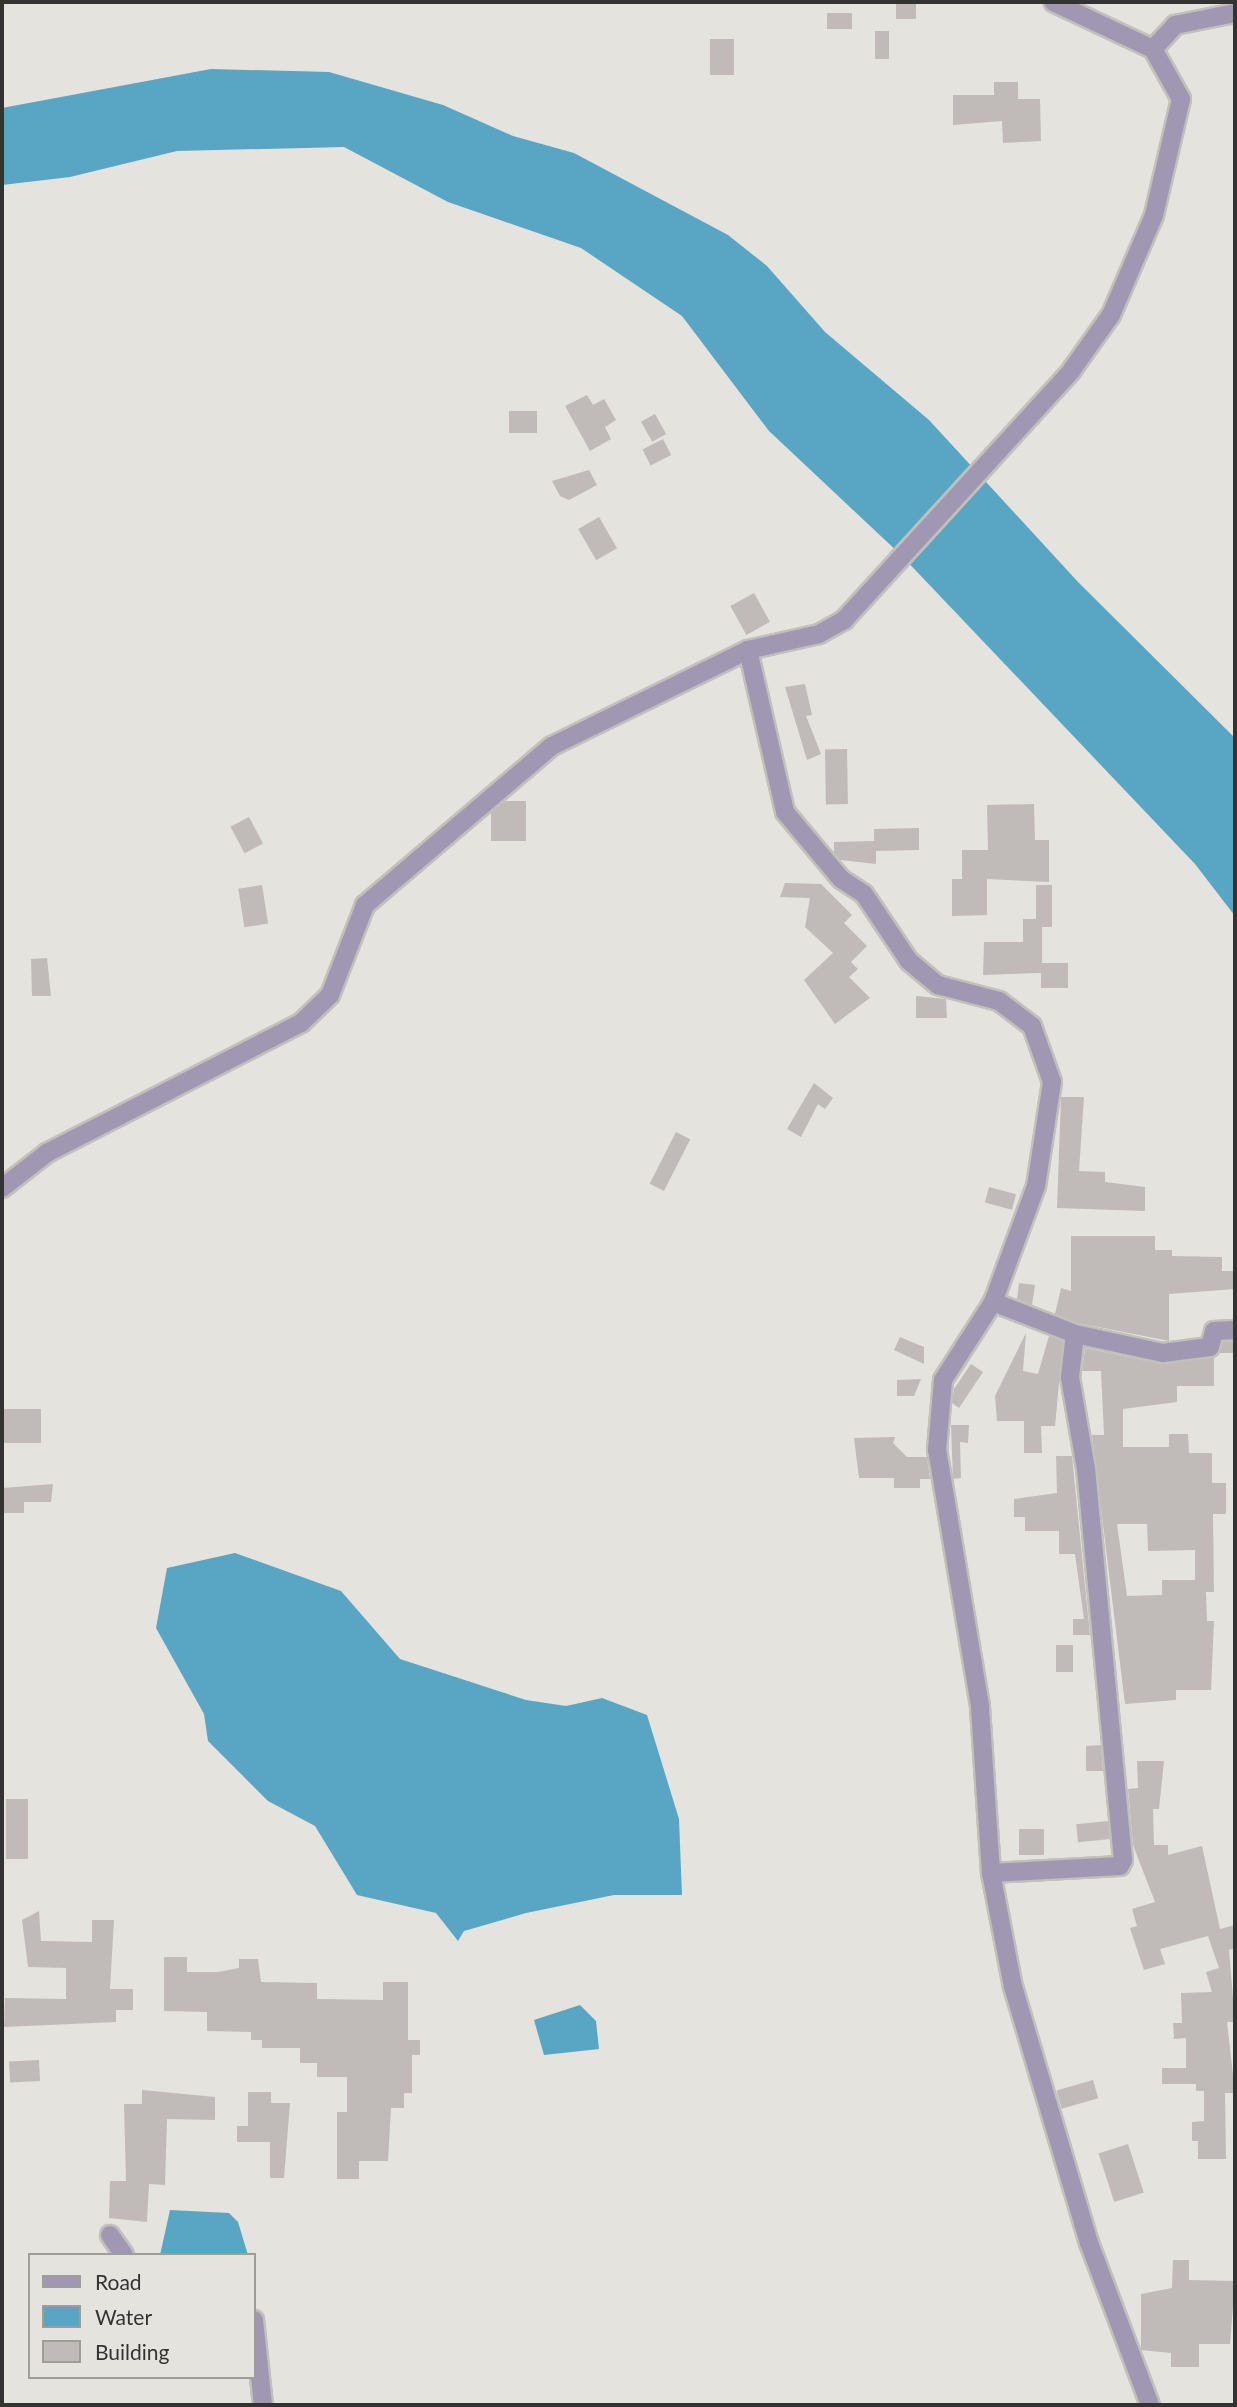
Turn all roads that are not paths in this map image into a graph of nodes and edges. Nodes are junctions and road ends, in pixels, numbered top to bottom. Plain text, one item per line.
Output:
1 (1053, 2) edge
2 (1235, 13) edge
3 (1153, 49) junction
4 (748, 650) junction
5 (2, 1188) edge
6 (993, 1302) junction
7 (1235, 1330) edge
8 (1075, 1334) junction
9 (991, 1873) junction
10 (110, 2235) dead end
11 (123, 2253) edge
12 (256, 2339) edge
13 (263, 2405) edge
14 (1150, 2405) edge

1 - 3 street
2 - 3 street
3 - 4 street
4 - 5 street
4 - 6 street
6 - 8 street
6 - 9 street
7 - 8 street
8 - 9 street
9 - 14 street
10 - 11 street
12 - 13 street

